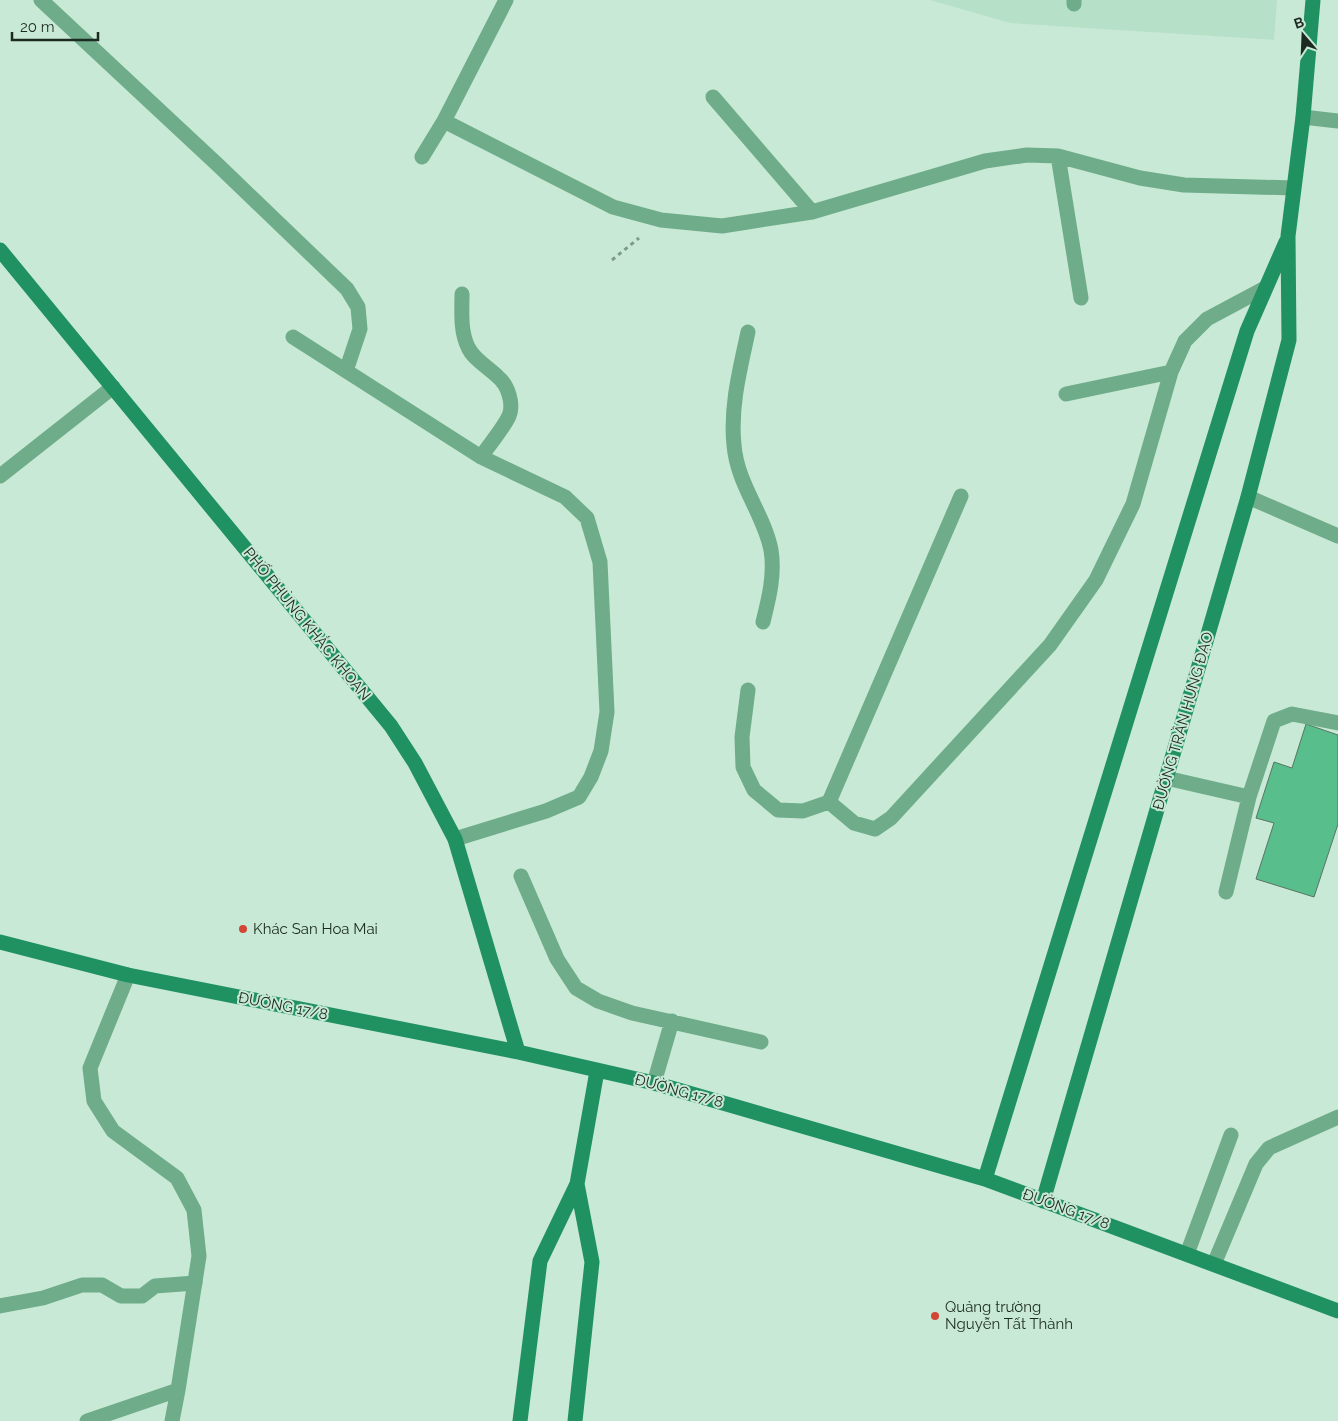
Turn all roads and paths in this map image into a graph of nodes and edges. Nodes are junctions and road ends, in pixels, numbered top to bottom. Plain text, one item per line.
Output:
1 (41, 0) edge
2 (506, 0) edge
3 (1313, 0) edge
4 (713, 97) dead end
5 (1303, 117) junction
6 (444, 121) junction
7 (1338, 121) edge
8 (1058, 156) junction
9 (422, 157) dead end
10 (1293, 188) junction
11 (812, 212) junction
12 (661, 220) junction
13 (1288, 236) junction
14 (0, 250) edge
15 (612, 260) dead end
16 (1265, 288) junction
17 (462, 294) dead end
18 (1081, 298) dead end
19 (748, 332) dead end
20 (294, 337) dead end
21 (346, 371) junction
22 (1171, 372) junction
23 (113, 387) junction
24 (1066, 394) dead end
25 (481, 458) junction
26 (0, 476) edge
27 (961, 496) dead end
28 (1248, 497) junction
29 (1338, 536) edge
30 (763, 622) dead end
31 (748, 690) dead end
32 (1338, 723) edge
33 (1166, 778) junction
34 (1249, 797) junction
35 (829, 802) junction
36 (455, 839) junction
37 (521, 876) dead end
38 (1226, 892) dead end
39 (0, 942) edge
40 (128, 975) junction
41 (672, 1021) junction
42 (761, 1042) dead end
43 (518, 1052) junction
44 (597, 1071) junction
45 (654, 1083) junction
46 (1338, 1117) edge
47 (1231, 1135) dead end
48 (986, 1179) junction
49 (577, 1184) junction
50 (1043, 1201) junction
51 (1187, 1254) junction
52 (1214, 1264) junction
53 (195, 1283) junction
54 (0, 1306) edge
55 (1338, 1311) edge
56 (178, 1390) junction
57 (88, 1421) edge
58 (172, 1421) edge
59 (520, 1421) edge
60 (575, 1421) edge

1 - 21 street
2 - 6 street
3 - 5 street, ĐƯỜNG TRẦN HƯNG ĐẠO
4 - 11 street
5 - 7 street
5 - 10 street, ĐƯỜNG TRẦN HƯNG ĐẠO
6 - 9 street
6 - 12 street
8 - 10 street
8 - 11 street
8 - 18 street
10 - 13 street, ĐƯỜNG TRẦN HƯNG ĐẠO
11 - 12 street
12 - 15 path
13 - 16 street, ĐƯỜNG TRẦN HƯNG ĐẠO
13 - 28 street, ĐƯỜNG TRẦN HƯNG ĐẠO
14 - 23 street, PHỐ PHÙNG KHẮC KHOAN
16 - 22 street
16 - 48 street, ĐƯỜNG TRẦN HƯNG ĐẠO
17 - 25 street
19 - 30 street
20 - 21 street
21 - 25 street
22 - 24 street
22 - 35 street
23 - 26 street
23 - 36 street, PHỐ PHÙNG KHẮC KHOAN
25 - 36 street
27 - 35 street
28 - 29 street
28 - 33 street, ĐƯỜNG TRẦN HƯNG ĐẠO
31 - 35 street
32 - 34 street
33 - 34 street
33 - 50 street, ĐƯỜNG TRẦN HƯNG ĐẠO
34 - 38 street
36 - 43 street, PHỐ PHÙNG KHẮC KHOAN
37 - 41 street
39 - 40 street, ĐƯỜNG 17/8
40 - 43 street, ĐƯỜNG 17/8
40 - 53 street
41 - 42 street
41 - 45 street
43 - 44 street, ĐƯỜNG 17/8
44 - 45 street, ĐƯỜNG 17/8
44 - 49 street
45 - 48 street, ĐƯỜNG 17/8
46 - 52 street
47 - 51 street
48 - 50 street, ĐƯỜNG 17/8
49 - 59 street
49 - 60 street
50 - 51 street, ĐƯỜNG 17/8
51 - 52 street, ĐƯỜNG 17/8
52 - 55 street, ĐƯỜNG 17/8
53 - 54 street
53 - 56 street
56 - 57 street
56 - 58 street

